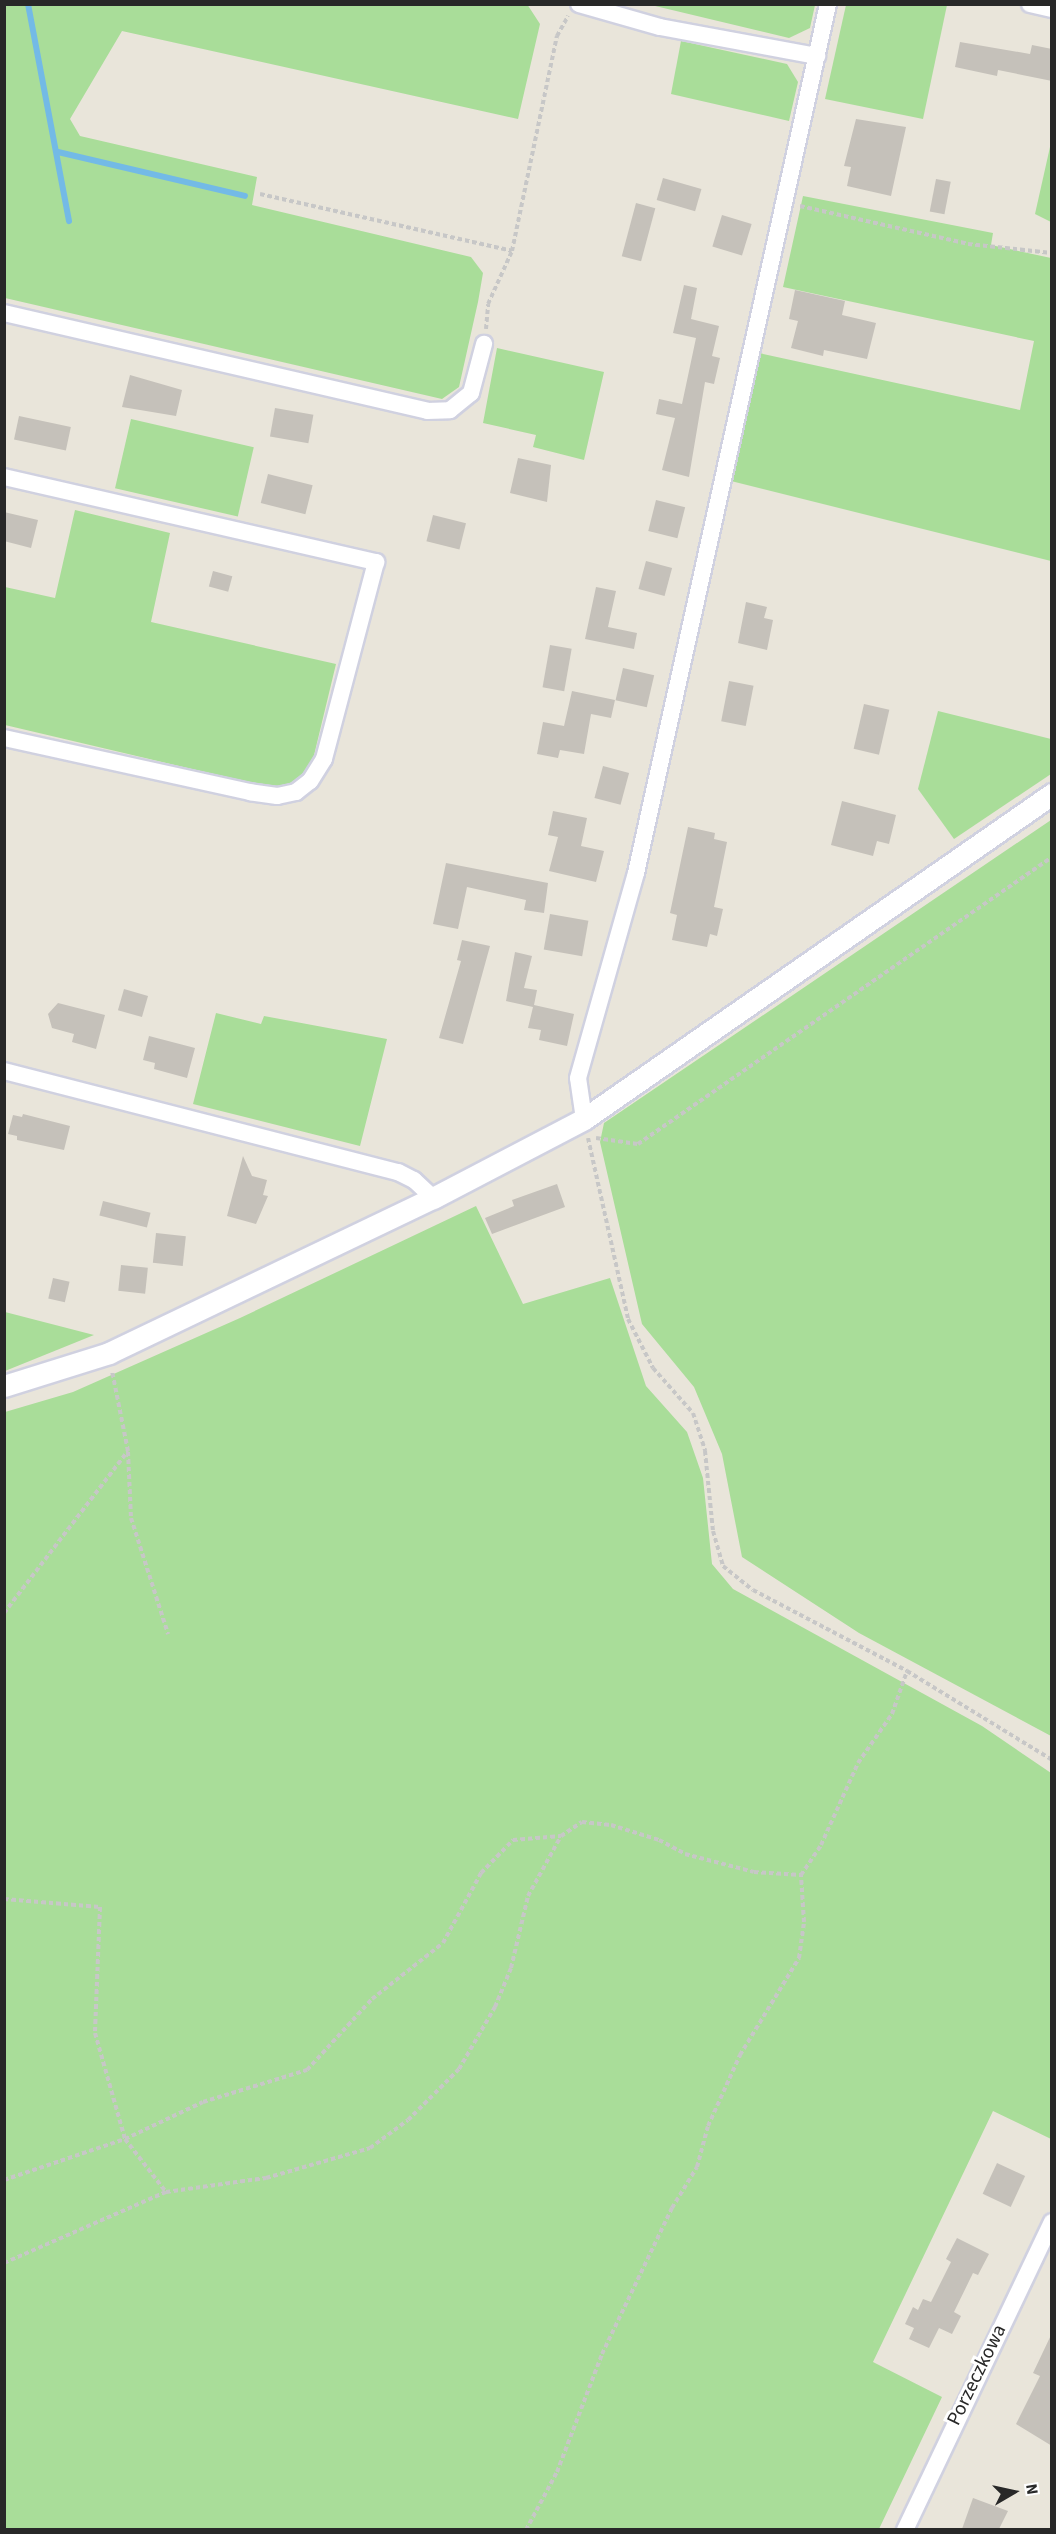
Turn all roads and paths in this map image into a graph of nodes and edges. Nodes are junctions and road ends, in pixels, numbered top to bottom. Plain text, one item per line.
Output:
1 (828, 4) edge
2 (1030, 4) edge
3 (579, 5) edge
4 (1052, 9) edge
5 (817, 56) junction
6 (260, 195) dead end
7 (782, 202) junction
8 (512, 251) junction
9 (1052, 253) edge
10 (4, 313) edge
11 (484, 345) joint
12 (4, 477) edge
13 (4, 738) edge
14 (1052, 794) edge
15 (1052, 857) edge
16 (4, 1071) edge
17 (584, 1119) junction
18 (596, 1138) dead end
19 (433, 1198) junction
20 (109, 1353) junction
21 (4, 1386) edge
22 (128, 1451) junction
23 (4, 1612) edge
24 (168, 1634) dead end
25 (907, 1671) junction
26 (1052, 1760) edge
27 (561, 1836) junction
28 (801, 1875) junction
29 (4, 1899) edge
30 (125, 2139) junction
31 (4, 2180) edge
32 (166, 2192) junction
33 (1052, 2222) edge
34 (4, 2262) edge
35 (525, 2529) edge
36 (905, 2529) edge

1 - 5 street
2 - 4 street
3 - 5 street
3 - 8 path
5 - 7 street
6 - 8 path
7 - 9 path
7 - 17 street
8 - 11 path
10 - 11 street
12 - 13 street
14 - 17 street
15 - 18 path
16 - 19 street
17 - 19 street
17 - 25 path
19 - 20 street
20 - 21 street
20 - 22 path
22 - 23 path
22 - 24 path
25 - 26 path
25 - 28 path
27 - 28 path
27 - 30 path
27 - 32 path
28 - 35 path
29 - 30 path
30 - 31 path
30 - 32 path
32 - 34 path
33 - 36 street, Porzeczkowa

